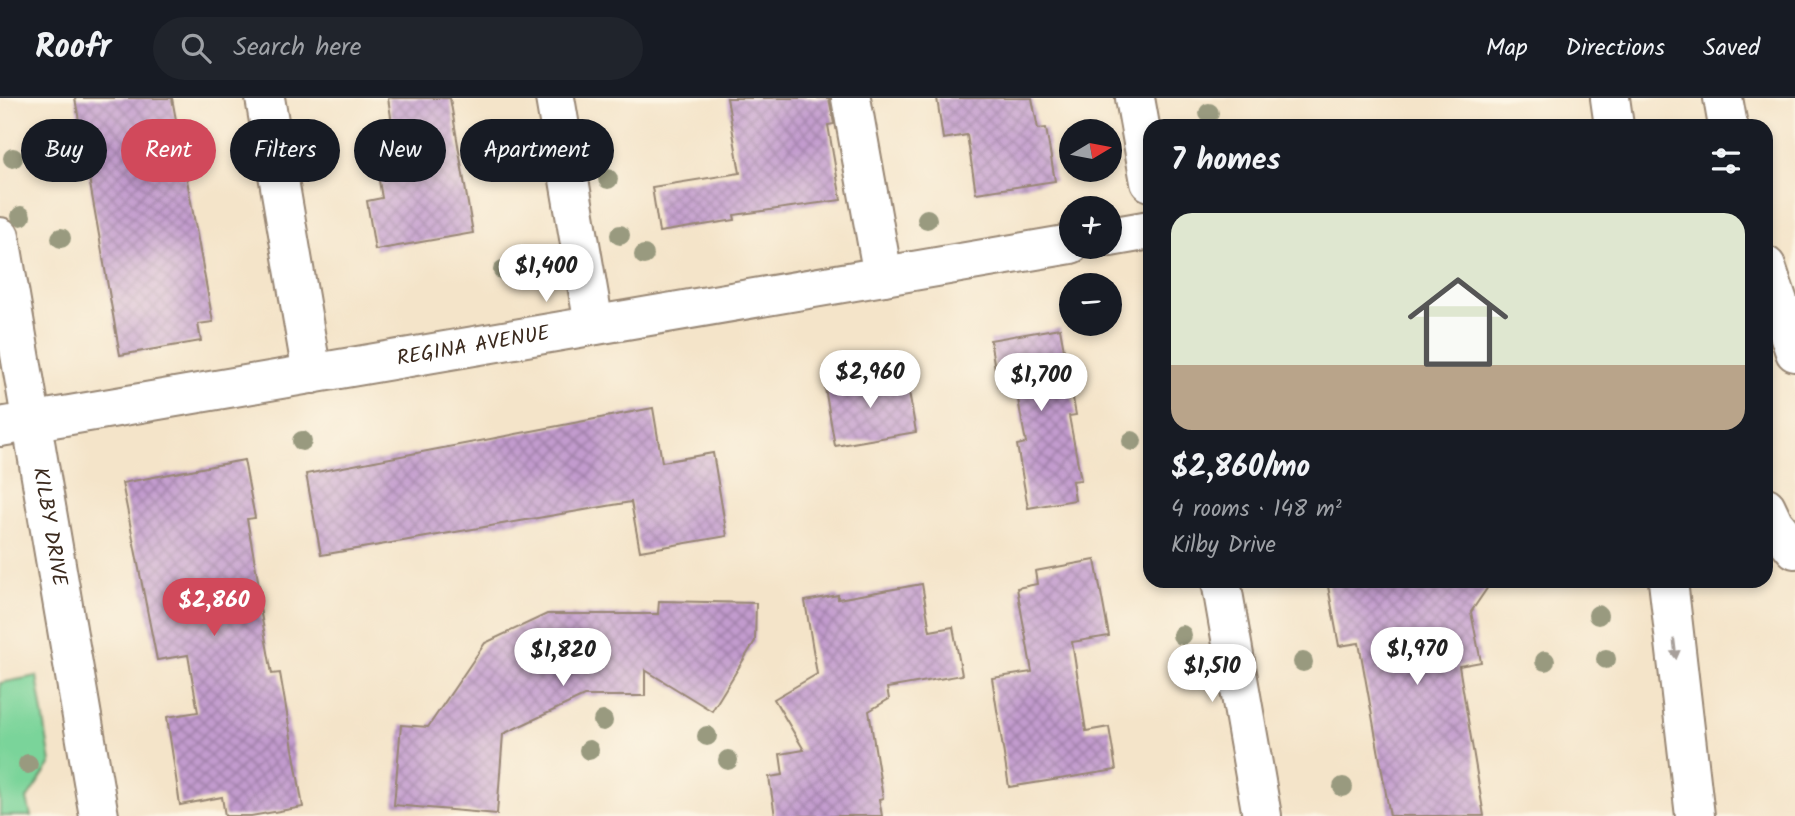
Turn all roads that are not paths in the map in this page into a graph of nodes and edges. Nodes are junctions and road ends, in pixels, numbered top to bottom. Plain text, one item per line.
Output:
1 (265, 98) edge
2 (555, 98) edge
3 (851, 98) edge
4 (1135, 98) edge
5 (1610, 98) edge
6 (1723, 98) edge
7 (1613, 119) edge
8 (1727, 119) edge
9 (1143, 143) edge
10 (1143, 231) edge
11 (1122, 235) edge
12 (0, 237) edge
13 (1059, 246) edge
14 (883, 276) junction
15 (1773, 287) edge
16 (594, 326) junction
17 (1795, 352) edge
18 (312, 374) junction
19 (16, 425) edge
20 (1773, 522) edge
21 (1795, 549) edge
22 (1222, 588) edge
23 (1669, 588) edge
24 (99, 816) edge
25 (1262, 816) edge
26 (1695, 816) edge

1 - 18 main road
2 - 16 main road
3 - 14 main road
4 - 9 main road
5 - 7 main road
6 - 8 main road
10 - 11 main road
12 - 19 main road, KILBY DRIVE
13 - 14 main road, REGINA AVENUE
14 - 16 main road, REGINA AVENUE
15 - 17 main road
16 - 18 main road, REGINA AVENUE
18 - 19 main road, REGINA AVENUE
19 - 24 main road, KILBY DRIVE
20 - 21 main road
22 - 25 main road
23 -> 26 main road

